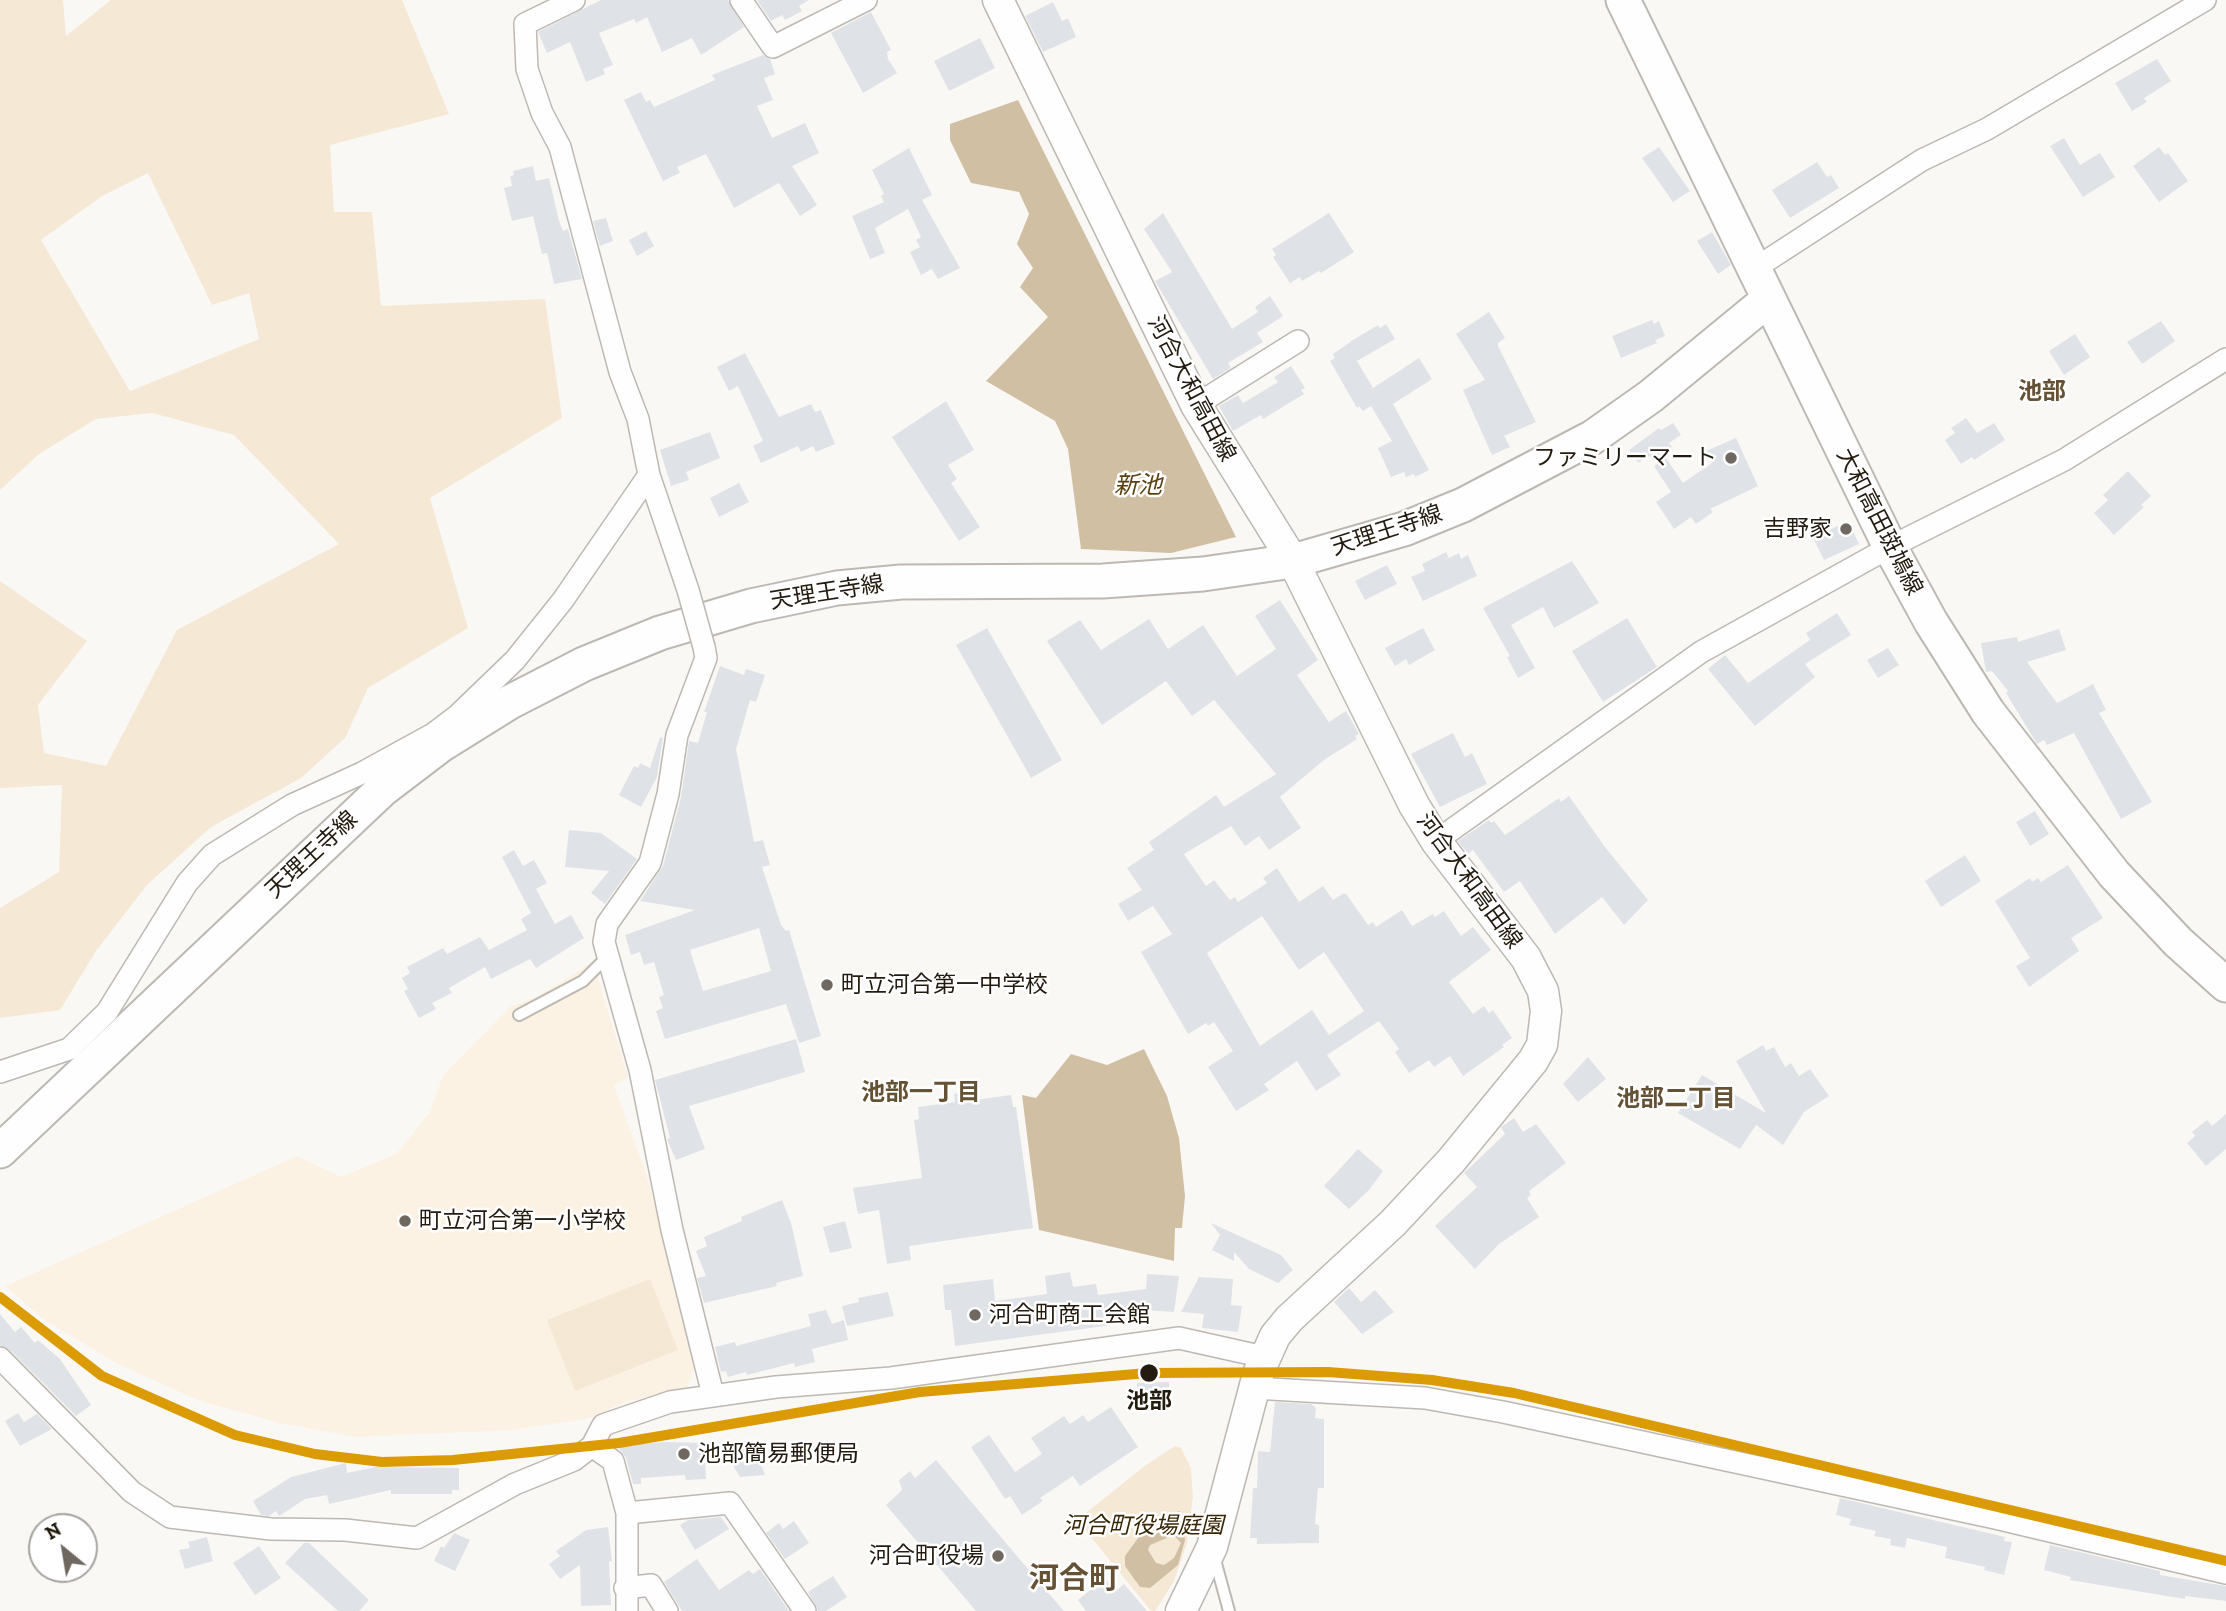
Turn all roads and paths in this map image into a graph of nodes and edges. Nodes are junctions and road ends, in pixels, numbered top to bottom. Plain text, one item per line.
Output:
1 (574, 0) edge
2 (741, 0) edge
3 (866, 0) edge
4 (998, 0) edge
5 (1623, 0) edge
6 (2205, 0) edge
7 (1754, 269) junction
8 (1769, 299) junction
9 (1298, 341) dead end
10 (2226, 359) edge
11 (1196, 405) junction
12 (649, 475) junction
13 (1890, 547) junction
14 (1293, 561) junction
15 (1436, 841) junction
16 (606, 958) junction
17 (2226, 985) edge
18 (519, 1015) dead end
19 (0, 1072) edge
20 (0, 1151) edge
21 (1264, 1357) junction
22 (0, 1358) edge
23 (1254, 1388) junction
24 (713, 1395) junction
25 (592, 1446) junction
26 (627, 1513) junction
27 (1212, 1547) junction
28 (2226, 1573) edge
29 (625, 1588) junction
30 (627, 1611) edge
31 (667, 1611) edge
32 (805, 1611) edge
33 (1181, 1611) edge
34 (1229, 1611) edge

1 - 12 street
2 - 3 street
4 - 11 main road, 河合大和高田線
5 - 7 main road, 大和高田斑鳩線
6 - 7 street
7 - 8 main road, 大和高田斑鳩線
8 - 13 main road, 大和高田斑鳩線
8 - 14 main road, 天理王寺線
9 - 11 street
10 - 13 street
11 - 14 main road, 河合大和高田線
12 - 16 street, bridge
12 - 19 street
13 - 15 street
13 - 17 main road, 大和高田斑鳩線
14 - 15 main road, 河合大和高田線
14 - 20 main road, 天理王寺線
15 - 21 main road, 河合大和高田線
16 - 18 lane
16 - 24 street
21 - 23 main road, 河合大和高田線
21 - 24 street
22 - 25 street
23 - 27 main road, 河合大和高田線
23 - 28 street
24 - 25 street
25 - 26 street
26 - 29 street
26 - 32 street
27 - 33 main road, 河合大和高田線
27 - 34 lane
29 - 30 street
29 - 31 street

